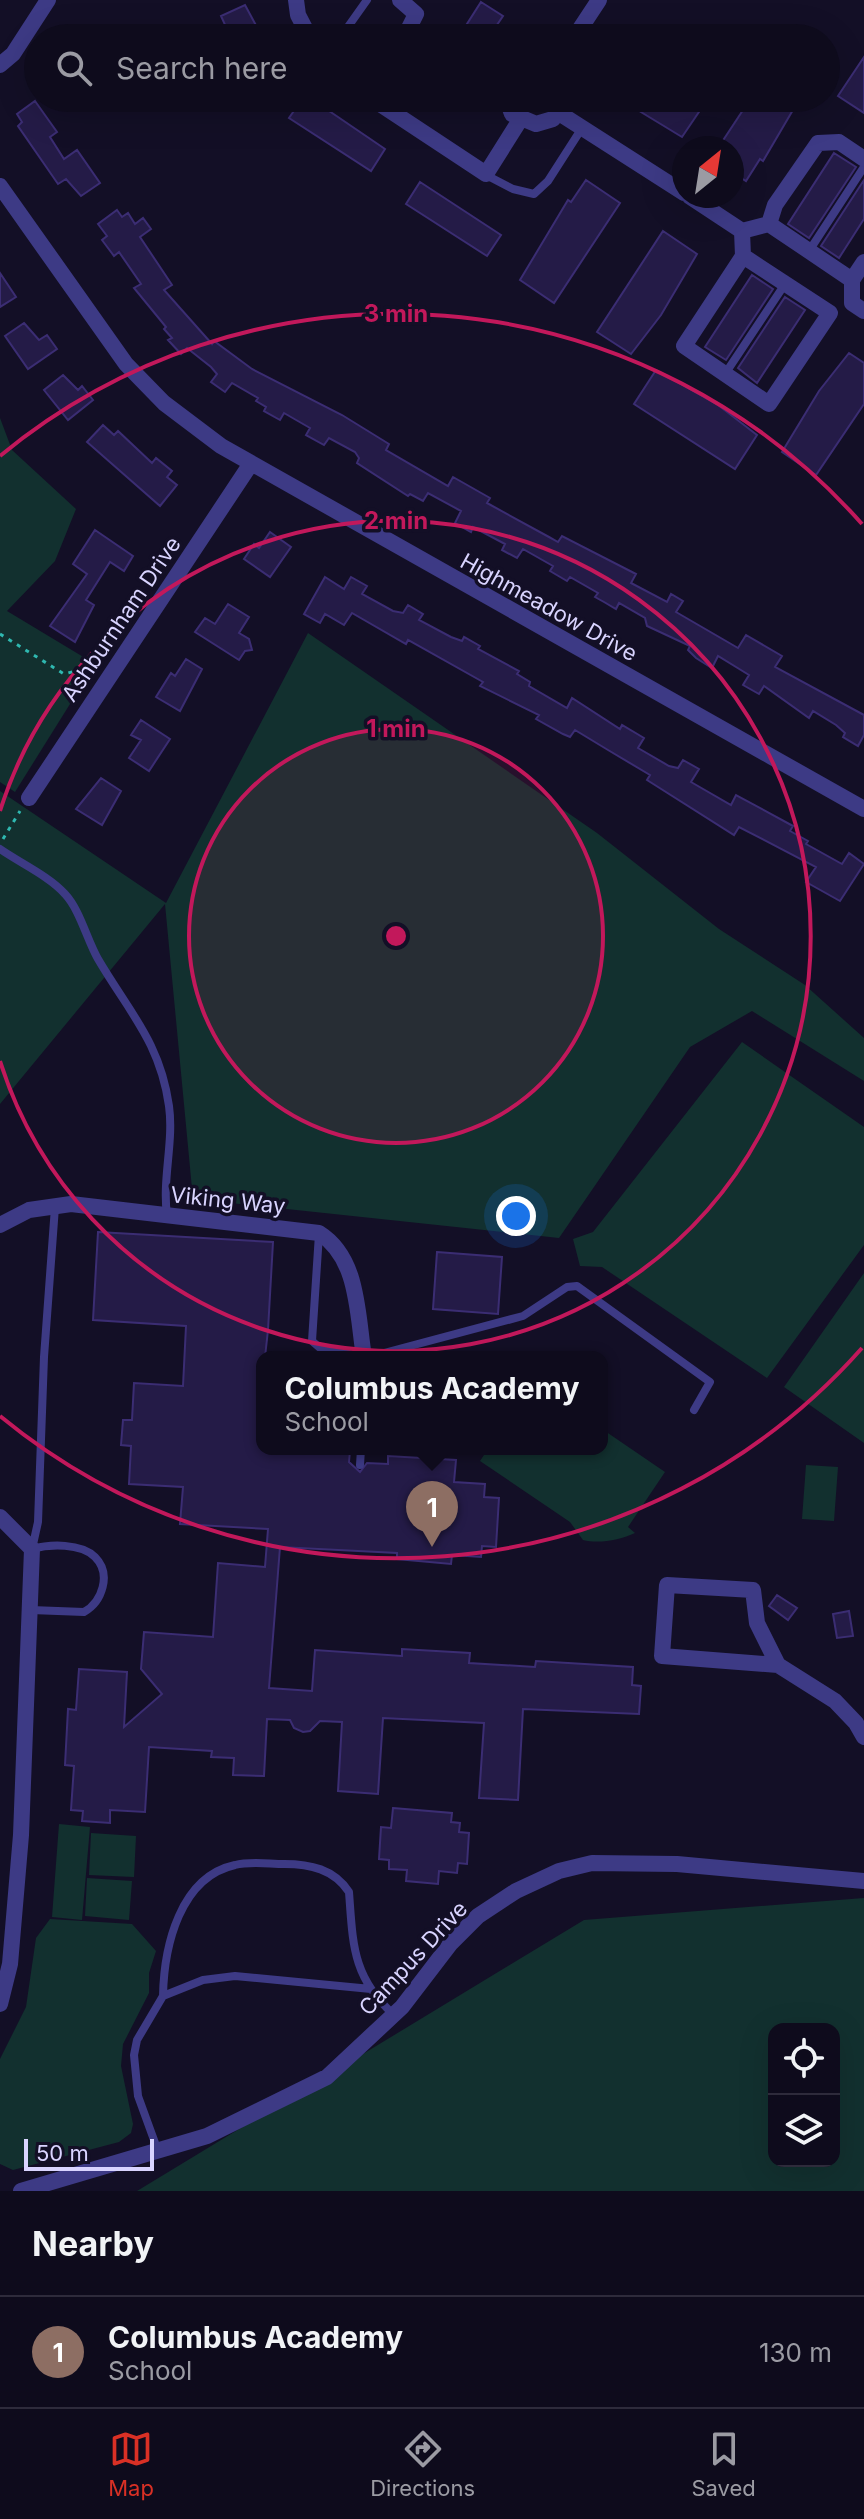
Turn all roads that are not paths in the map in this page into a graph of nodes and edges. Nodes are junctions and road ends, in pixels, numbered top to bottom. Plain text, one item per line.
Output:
1 (48, 0) edge
2 (296, 0) edge
3 (367, 0) edge
4 (400, 0) edge
5 (599, 0) edge
6 (32, 24) edge
7 (303, 24) edge
8 (350, 24) edge
9 (411, 24) edge
10 (583, 24) edge
11 (24, 37) edge
12 (0, 65) edge
13 (392, 112) edge
14 (511, 112) edge
15 (552, 112) edge
16 (568, 112) edge
17 (520, 120) junction
18 (583, 128) junction
19 (864, 159) edge
20 (864, 167) edge
21 (486, 174) junction
22 (672, 185) edge
23 (0, 186) edge
24 (707, 208) edge
25 (769, 224) junction
26 (742, 231) junction
27 (809, 251) junction
28 (743, 256) junction
29 (864, 262) edge
30 (852, 280) junction
31 (785, 284) junction
32 (858, 307) edge
33 (830, 313) junction
34 (725, 374) junction
35 (250, 465) junction
36 (29, 798) road end
37 (864, 809) edge
38 (0, 846) edge
39 (55, 1205) junction
40 (168, 1216) junction
41 (0, 1225) edge
42 (319, 1233) junction
43 (335, 1351) edge
44 (364, 1351) edge
45 (388, 1351) edge
46 (694, 1410) dead end
47 (361, 1455) edge
48 (360, 1465) dead end
49 (0, 1517) edge
50 (32, 1549) junction
51 (31, 1610) junction
52 (778, 1665) junction
53 (864, 1737) edge
54 (864, 1881) edge
55 (371, 1989) junction
56 (163, 1996) junction
57 (0, 2004) edge
58 (394, 2015) junction
59 (158, 2151) junction
60 (21, 2191) edge

1 - 6 street
2 - 7 street
3 - 8 lane
4 - 9 street
5 - 10 street
11 - 12 street
13 - 21 street
14 - 17 street
15 - 17 street
16 - 18 street
17 - 21 street
18 - 21 lane
18 - 22 street
19 - 25 street
20 - 27 lane
23 - 35 street, Highmeadow Drive
24 - 26 street
25 - 26 street
25 - 27 street
26 - 28 street
27 - 30 street
28 - 31 street
28 - 34 street
29 - 30 street
30 - 32 street
31 - 33 street
31 - 34 lane
32 - 33 street
33 - 34 street
35 - 36 street, Ashburnham Drive
35 - 37 street, Highmeadow Drive
38 - 40 lane
39 - 40 street, Viking Way
39 - 41 street, Viking Way
39 - 50 lane
40 - 42 street, Viking Way
42 - 43 lane
42 - 44 street
45 - 46 lane
47 - 48 lane
49 - 50 street
50 - 51 street
50 - 51 lane
51 - 57 street
52 - 52 street
52 - 53 street
54 - 58 street, Campus Drive
55 - 56 lane
55 - 56 lane
55 - 58 lane
56 - 59 lane
58 - 59 street, Campus Drive
59 - 60 street, Campus Drive

